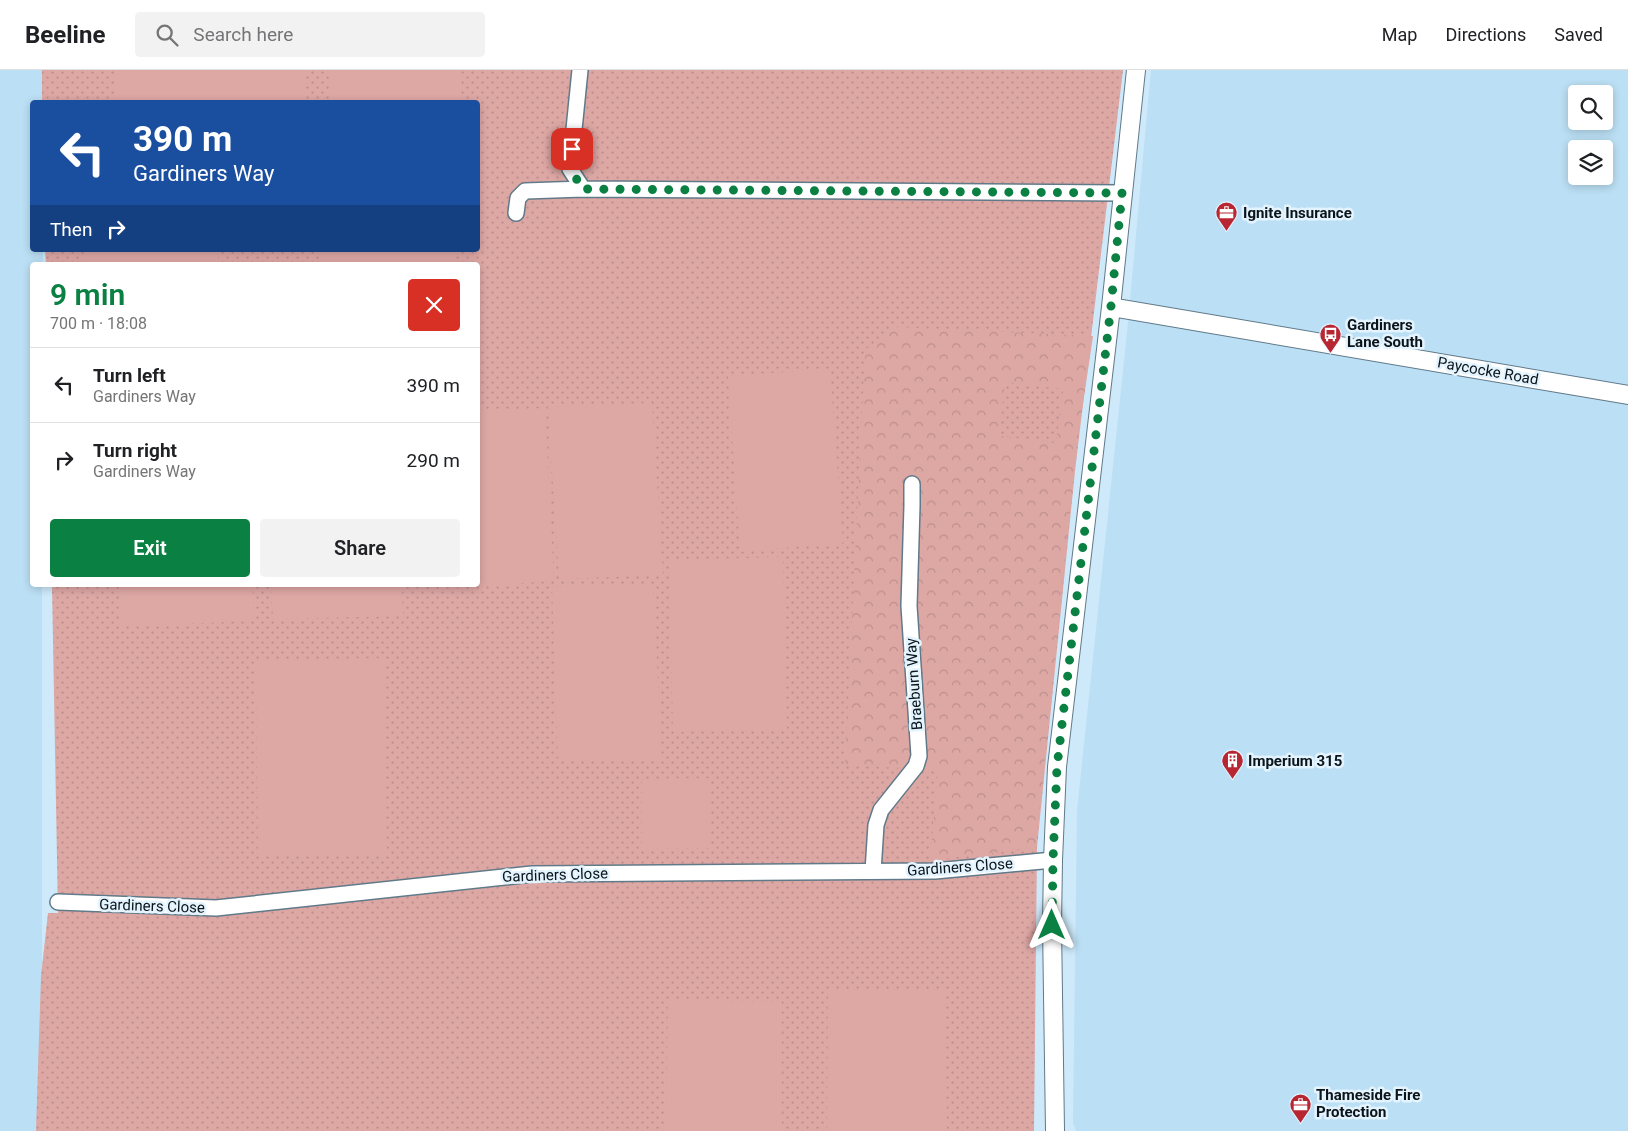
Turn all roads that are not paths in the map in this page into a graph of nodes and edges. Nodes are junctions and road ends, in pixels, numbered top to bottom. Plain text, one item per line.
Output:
1 (580, 70) edge
2 (1136, 70) edge
3 (583, 189) junction
4 (1122, 193) junction
5 (516, 213) dead end
6 (1111, 306) junction
7 (1628, 395) edge
8 (912, 484) dead end
9 (1053, 860) junction
10 (873, 871) junction
11 (58, 902) dead end
12 (1055, 1131) edge

1 - 3 street
2 - 4 street
3 - 4 street
3 - 5 street
4 - 6 street
6 - 7 street, Paycocke Road
6 - 9 street
8 - 10 street, Braeburn Way
9 - 10 street, Gardiners Close
9 - 12 street
10 - 11 street, Gardiners Close

